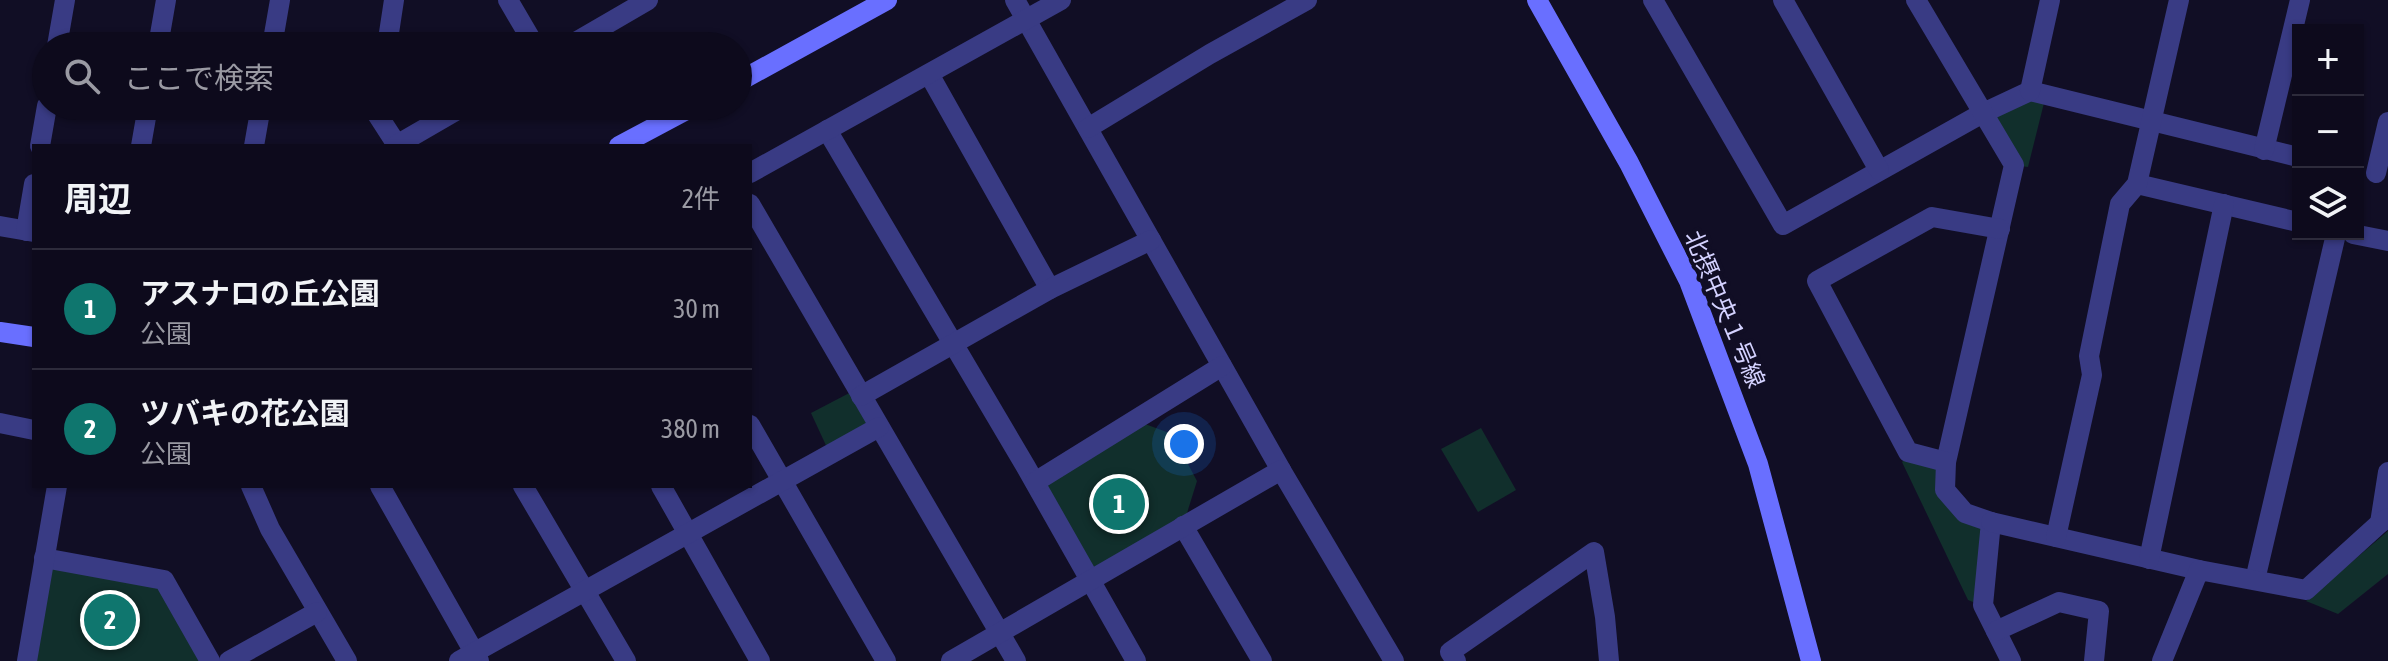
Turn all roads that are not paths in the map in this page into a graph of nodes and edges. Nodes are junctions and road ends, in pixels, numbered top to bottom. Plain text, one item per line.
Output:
1 (65, 0) edge
2 (166, 0) edge
3 (280, 0) edge
4 (394, 0) edge
5 (508, 0) edge
6 (648, 0) edge
7 (887, 0) edge
8 (1015, 0) edge
9 (1061, 0) edge
10 (1307, 0) edge
11 (1537, 0) edge
12 (1653, 0) edge
13 (1783, 0) edge
14 (1916, 0) edge
15 (2050, 0) edge
16 (2179, 0) edge
17 (2300, 0) edge
18 (1027, 20) junction
19 (59, 32) edge
20 (160, 32) edge
21 (274, 32) edge
22 (389, 32) edge
23 (527, 32) edge
24 (593, 32) edge
25 (752, 74) edge
26 (929, 74) junction
27 (2030, 91) junction
28 (1981, 114) junction
29 (45, 120) edge
30 (146, 120) edge
31 (259, 120) edge
32 (381, 120) edge
33 (440, 120) edge
34 (668, 120) edge
35 (2152, 120) junction
36 (2388, 122) edge
37 (1088, 128) junction
38 (827, 130) junction
39 (40, 144) edge
40 (141, 144) edge
41 (254, 144) edge
42 (395, 144) edge
43 (398, 144) edge
44 (623, 144) edge
45 (2264, 150) junction
46 (2292, 156) edge
47 (1879, 170) junction
48 (752, 172) edge
49 (2374, 172) edge
50 (2137, 184) junction
51 (2224, 204) junction
52 (752, 207) edge
53 (32, 208) edge
54 (2292, 221) edge
55 (0, 226) edge
56 (2000, 229) junction
57 (30, 231) edge
58 (2364, 236) edge
59 (1151, 240) junction
60 (2335, 240) edge
61 (2388, 241) edge
62 (1050, 289) junction
63 (0, 332) edge
64 (32, 337) edge
65 (953, 344) junction
66 (1222, 366) junction
67 (861, 396) junction
68 (0, 423) edge
69 (879, 427) junction
70 (752, 428) edge
71 (32, 430) edge
72 (1946, 462) junction
73 (1281, 470) junction
74 (2388, 472) edge
75 (782, 481) junction
76 (1035, 482) junction
77 (57, 488) edge
78 (252, 488) edge
79 (381, 488) edge
80 (524, 488) edge
81 (662, 488) edge
82 (2384, 520) edge
83 (1991, 522) junction
84 (1183, 526) junction
85 (688, 533) junction
86 (2056, 537) junction
87 (44, 558) junction
88 (2149, 559) junction
89 (2199, 570) junction
90 (1091, 580) junction
91 (2255, 580) junction
92 (585, 591) junction
93 (317, 612) junction
94 (1996, 631) junction
95 (999, 633) junction
96 (471, 658) edge
97 (27, 661) edge
98 (210, 661) edge
99 (229, 661) edge
100 (347, 661) edge
101 (626, 661) edge
102 (760, 661) edge
103 (886, 661) edge
104 (951, 661) edge
105 (1016, 661) edge
106 (1136, 661) edge
107 (1262, 661) edge
108 (1394, 661) edge
109 (1456, 661) edge
110 (1609, 661) edge
111 (1811, 661) edge
112 (2011, 661) edge
113 (2094, 661) edge
114 (2162, 661) edge

1 - 19 street
2 - 20 street
3 - 21 street
4 - 22 street
5 - 23 street
6 - 24 street
7 - 25 street
8 - 18 street
9 - 18 street
10 - 37 street
11 - 111 street, 北摂中央１号線
12 - 47 street
13 - 47 street
14 - 28 street
15 - 27 street
16 - 35 street
17 - 45 street
18 - 26 street
18 - 37 street
26 - 38 street
26 - 62 street
27 - 28 street
27 - 35 street
28 - 47 street
28 - 56 street
29 - 39 street
30 - 40 street
31 - 41 street
32 - 42 street
33 - 43 street
34 - 44 street
35 - 45 street
35 - 50 street
36 - 49 street
37 - 59 street
38 - 48 street
38 - 65 street
45 - 46 street
50 - 51 street
50 - 86 street
51 - 54 street
51 - 88 street
52 - 67 street
53 - 57 street
55 - 57 street
56 - 72 street
56 - 72 street
58 - 61 street
59 - 62 street
59 - 66 street
60 - 91 street
62 - 65 street
63 - 64 street
65 - 67 street
65 - 76 street
66 - 73 street
66 - 76 street
67 - 69 street
68 - 71 street
69 - 75 street
69 - 95 street
70 - 75 street
72 - 83 street
73 - 84 street
73 - 108 street
74 - 82 street
75 - 85 street
75 - 103 street
76 - 90 street
77 - 87 street
78 - 93 street
79 - 96 street
80 - 92 street
81 - 85 street
82 - 91 street
83 - 86 street
83 - 94 street
84 - 90 street
84 - 107 street
85 - 92 street
85 - 102 street
86 - 88 street
87 - 97 street
87 - 98 street
88 - 89 street
89 - 91 street
89 - 114 street
90 - 95 street
90 - 106 street
92 - 96 street
92 - 101 street
93 - 99 street
93 - 100 street
94 - 112 street
94 - 113 street
95 - 104 street
95 - 105 street
109 - 110 street

